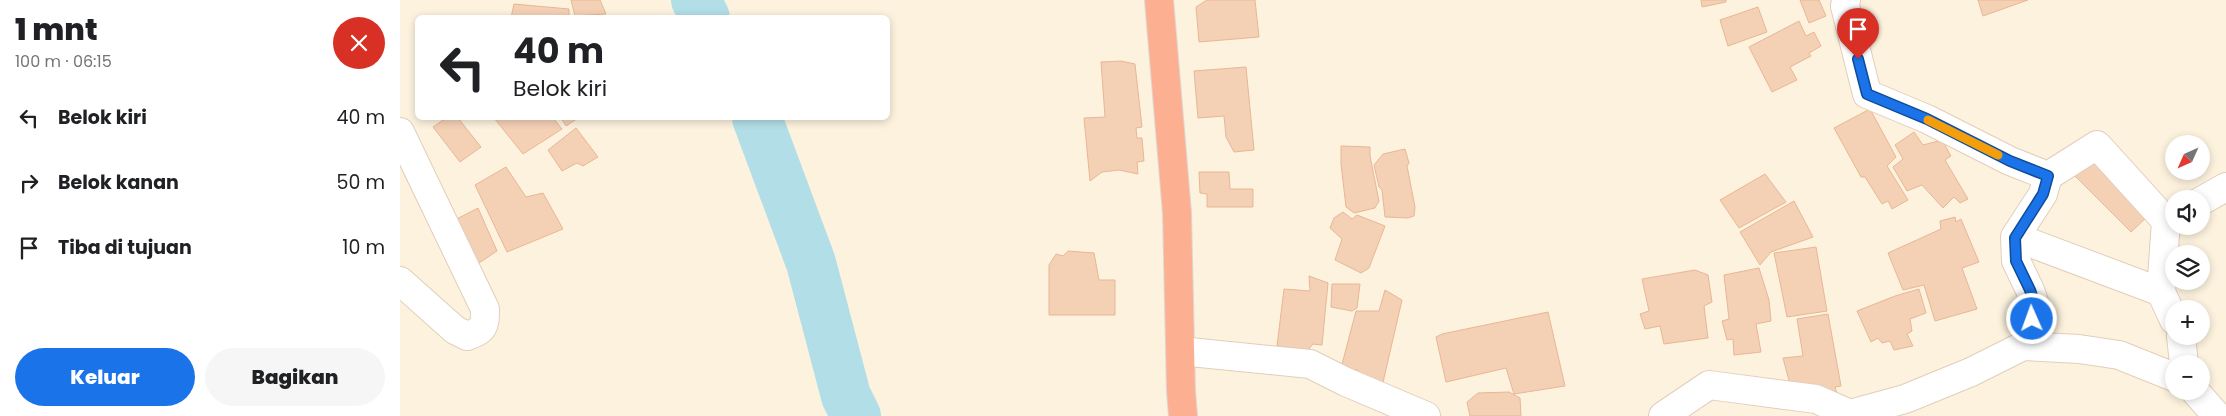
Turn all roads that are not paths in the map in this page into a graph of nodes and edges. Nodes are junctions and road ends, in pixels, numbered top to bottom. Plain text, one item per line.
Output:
1 (1159, 0) edge
2 (1846, 0) edge
3 (400, 132) edge
4 (2048, 176) junction
5 (2226, 187) edge
6 (2210, 196) edge
7 (2165, 214) edge
8 (2168, 235) edge
9 (2015, 238) junction
10 (400, 281) edge
11 (2161, 292) junction
12 (2165, 301) edge
13 (2023, 346) junction
14 (1180, 350) junction
15 (2165, 373) edge
16 (2202, 400) edge
17 (1183, 416) edge
18 (1426, 416) edge
19 (1663, 416) edge
20 (2217, 416) edge

1 - 14 highway
2 - 4 street
3 - 10 street
4 - 7 street
4 - 9 street
5 - 6 street
8 - 11 street
9 - 11 street
9 - 13 street
11 - 12 street
13 - 15 street
13 - 19 street
14 - 17 highway
14 - 18 street
16 - 20 street

